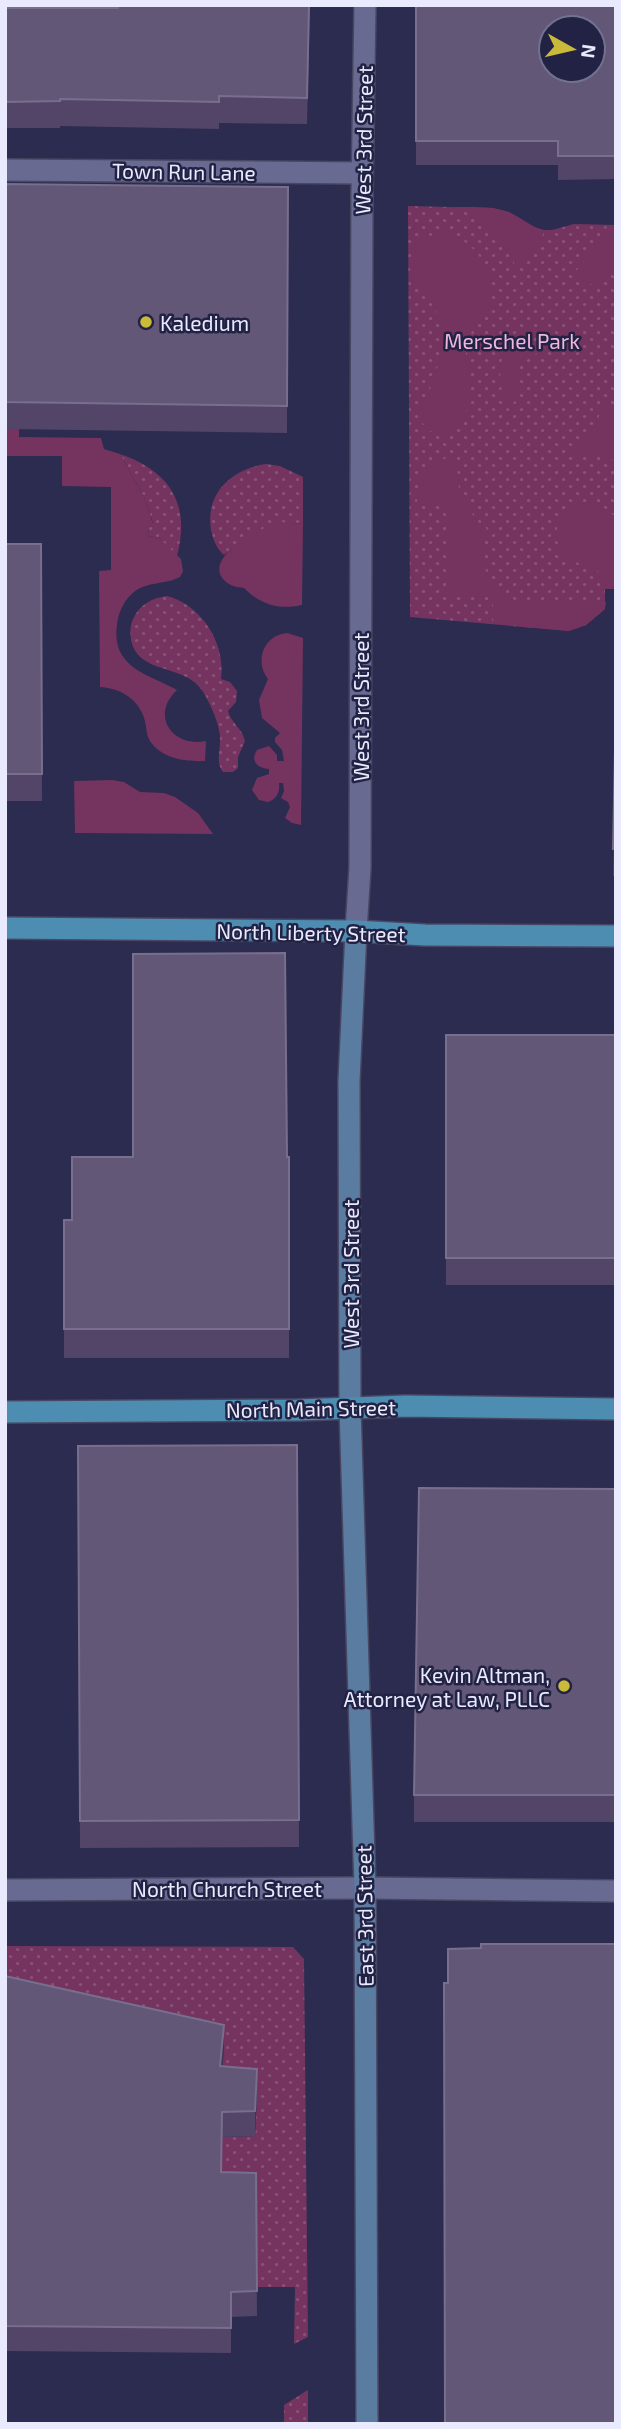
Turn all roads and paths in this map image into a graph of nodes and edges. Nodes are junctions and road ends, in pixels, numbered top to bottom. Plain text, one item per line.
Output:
1 (365, 5) edge
2 (5, 170) edge
3 (362, 173) junction
4 (5, 928) edge
5 (356, 931) junction
6 (616, 936) edge
7 (349, 1408) junction
8 (616, 1409) edge
9 (5, 1412) edge
10 (365, 1888) junction
11 (5, 1890) edge
12 (616, 1891) edge
13 (367, 2424) edge

1 - 3 street, West 3rd Street
2 - 3 street, Town Run Lane
3 - 5 street, West 3rd Street
4 - 5 main road, North Liberty Street
5 - 6 main road, North Liberty Street
5 - 7 main road, West 3rd Street
7 - 8 main road, North Main Street
7 - 9 main road, North Main Street
7 - 10 main road, East 3rd Street
10 - 11 street, North Church Street
10 - 12 street, North Church Street
10 - 13 main road, East 3rd Street

